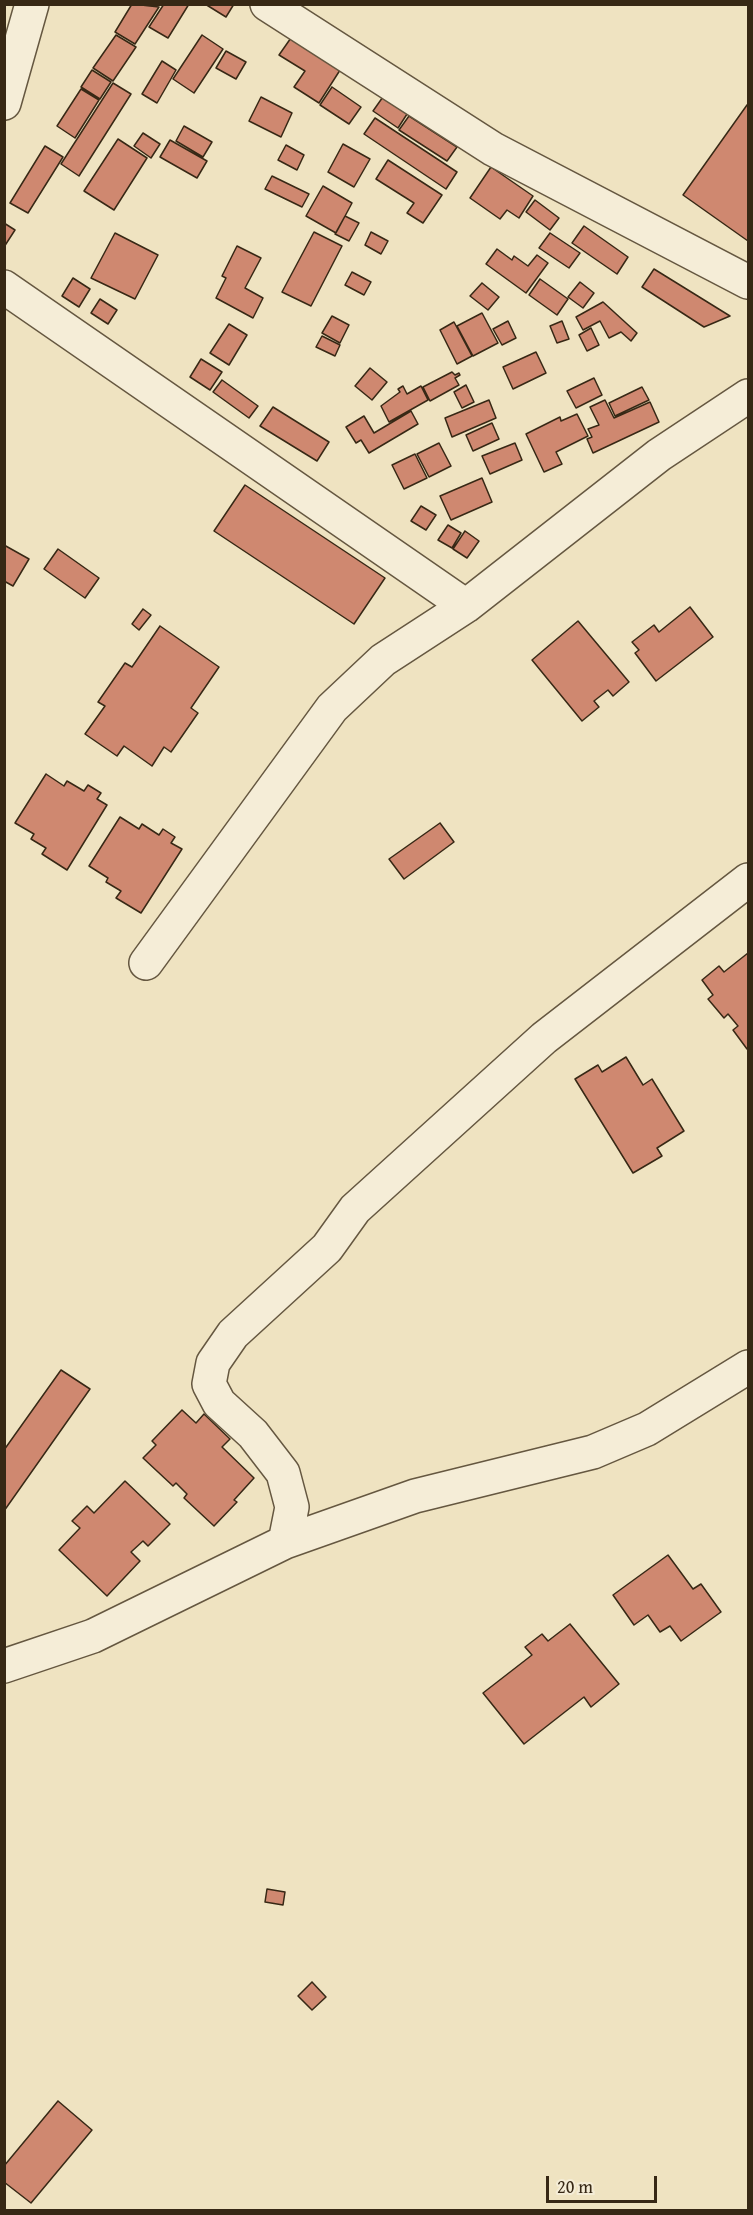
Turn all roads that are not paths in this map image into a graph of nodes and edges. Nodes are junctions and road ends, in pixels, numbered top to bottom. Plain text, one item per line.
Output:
1 (32, 4) edge
2 (267, 4) edge
3 (4, 103) edge
4 (748, 282) edge
5 (4, 287) edge
6 (748, 396) edge
7 (466, 606) junction
8 (748, 879) edge
9 (146, 963) dead end
10 (748, 1367) edge
11 (285, 1542) junction
12 (4, 1666) edge

1 - 3 street
2 - 4 street
5 - 7 street
6 - 7 street
7 - 9 street
8 - 11 street
10 - 11 street
11 - 12 street

